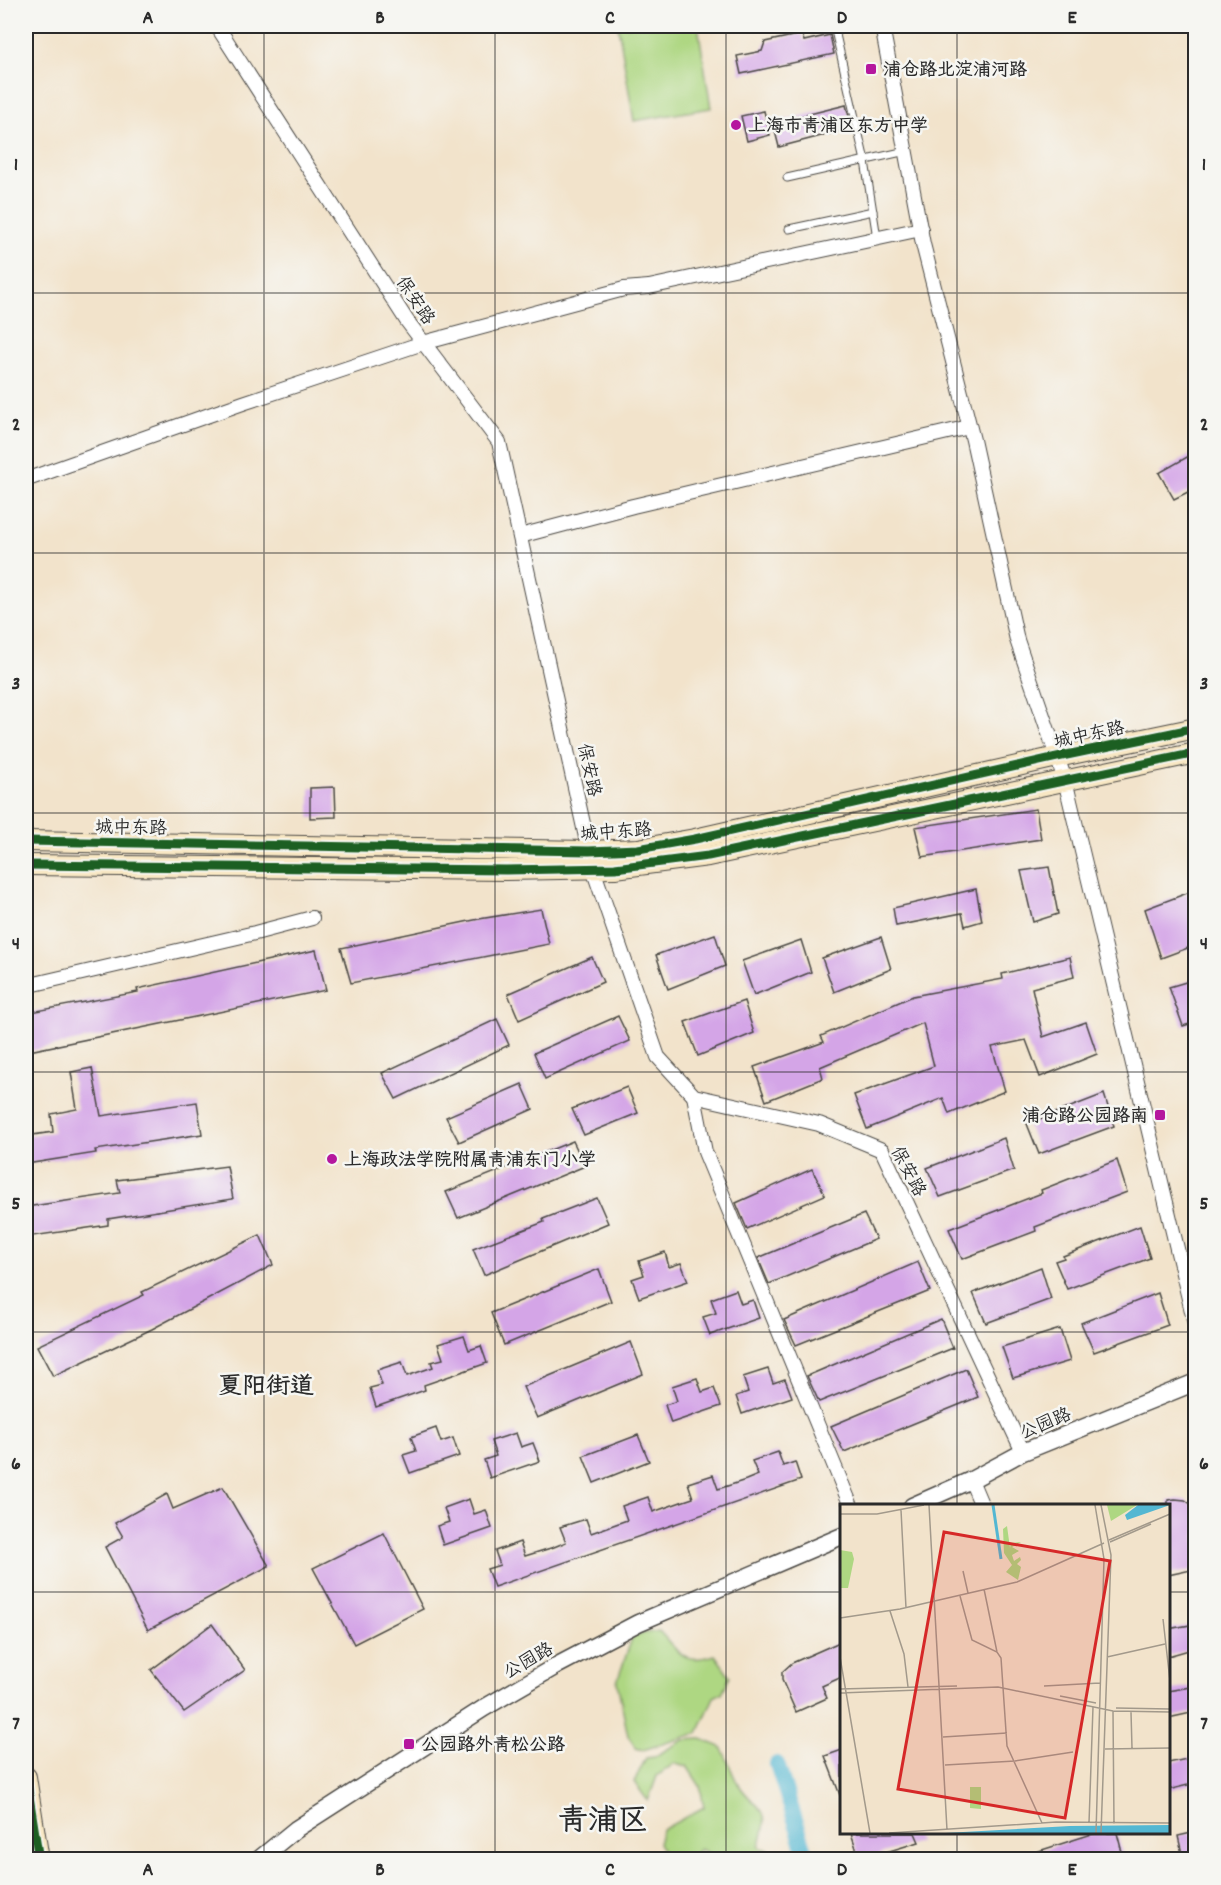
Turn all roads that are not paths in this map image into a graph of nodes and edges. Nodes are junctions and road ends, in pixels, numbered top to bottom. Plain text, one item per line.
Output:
1 (217, 26) edge
2 (834, 26) edge
3 (882, 26) edge
4 (906, 151) junction
5 (865, 161) junction
6 (787, 178) dead end
7 (873, 211) junction
8 (789, 229) dead end
9 (921, 229) junction
10 (877, 238) junction
11 (423, 343) junction
12 (969, 427) junction
13 (28, 479) dead end
14 (520, 536) junction
15 (1196, 728) edge
16 (1196, 753) edge
17 (1057, 757) junction
18 (1065, 780) junction
19 (26, 841) edge
20 (591, 860) junction
21 (26, 865) edge
22 (312, 918) dead end
23 (26, 986) edge
24 (694, 1096) junction
25 (1196, 1328) edge
26 (1196, 1382) edge
27 (1023, 1452) junction
28 (971, 1480) junction
29 (850, 1504) edge
30 (917, 1504) edge
31 (981, 1504) edge
32 (840, 1537) edge
33 (26, 1776) edge
34 (39, 1860) edge
35 (258, 1860) edge

1 - 11 street, 保安路
2 - 5 lane
3 - 4 street
4 - 5 lane
4 - 9 street
5 - 6 lane
5 - 7 lane
7 - 8 lane
7 - 10 lane
9 - 10 street
9 - 12 street
10 - 11 street
11 - 13 street
11 - 14 street, 保安路
12 - 14 street
12 - 17 street
14 - 20 street, 保安路
15 - 17 main road, 城中东路
16 - 18 main road, 城中东路
17 - 18 street
17 - 20 main road, 城中东路
18 - 20 main road, 城中东路
18 - 25 street
19 - 20 main road, 城中东路
20 - 21 main road, 城中东路
20 - 24 street, 保安路
22 - 23 street
24 - 27 street, 保安路
24 - 29 street
26 - 27 street, 公园路
27 - 28 street, 公园路
28 - 30 street, 公园路
28 - 31 street
32 - 35 street, 公园路
33 - 34 main road

